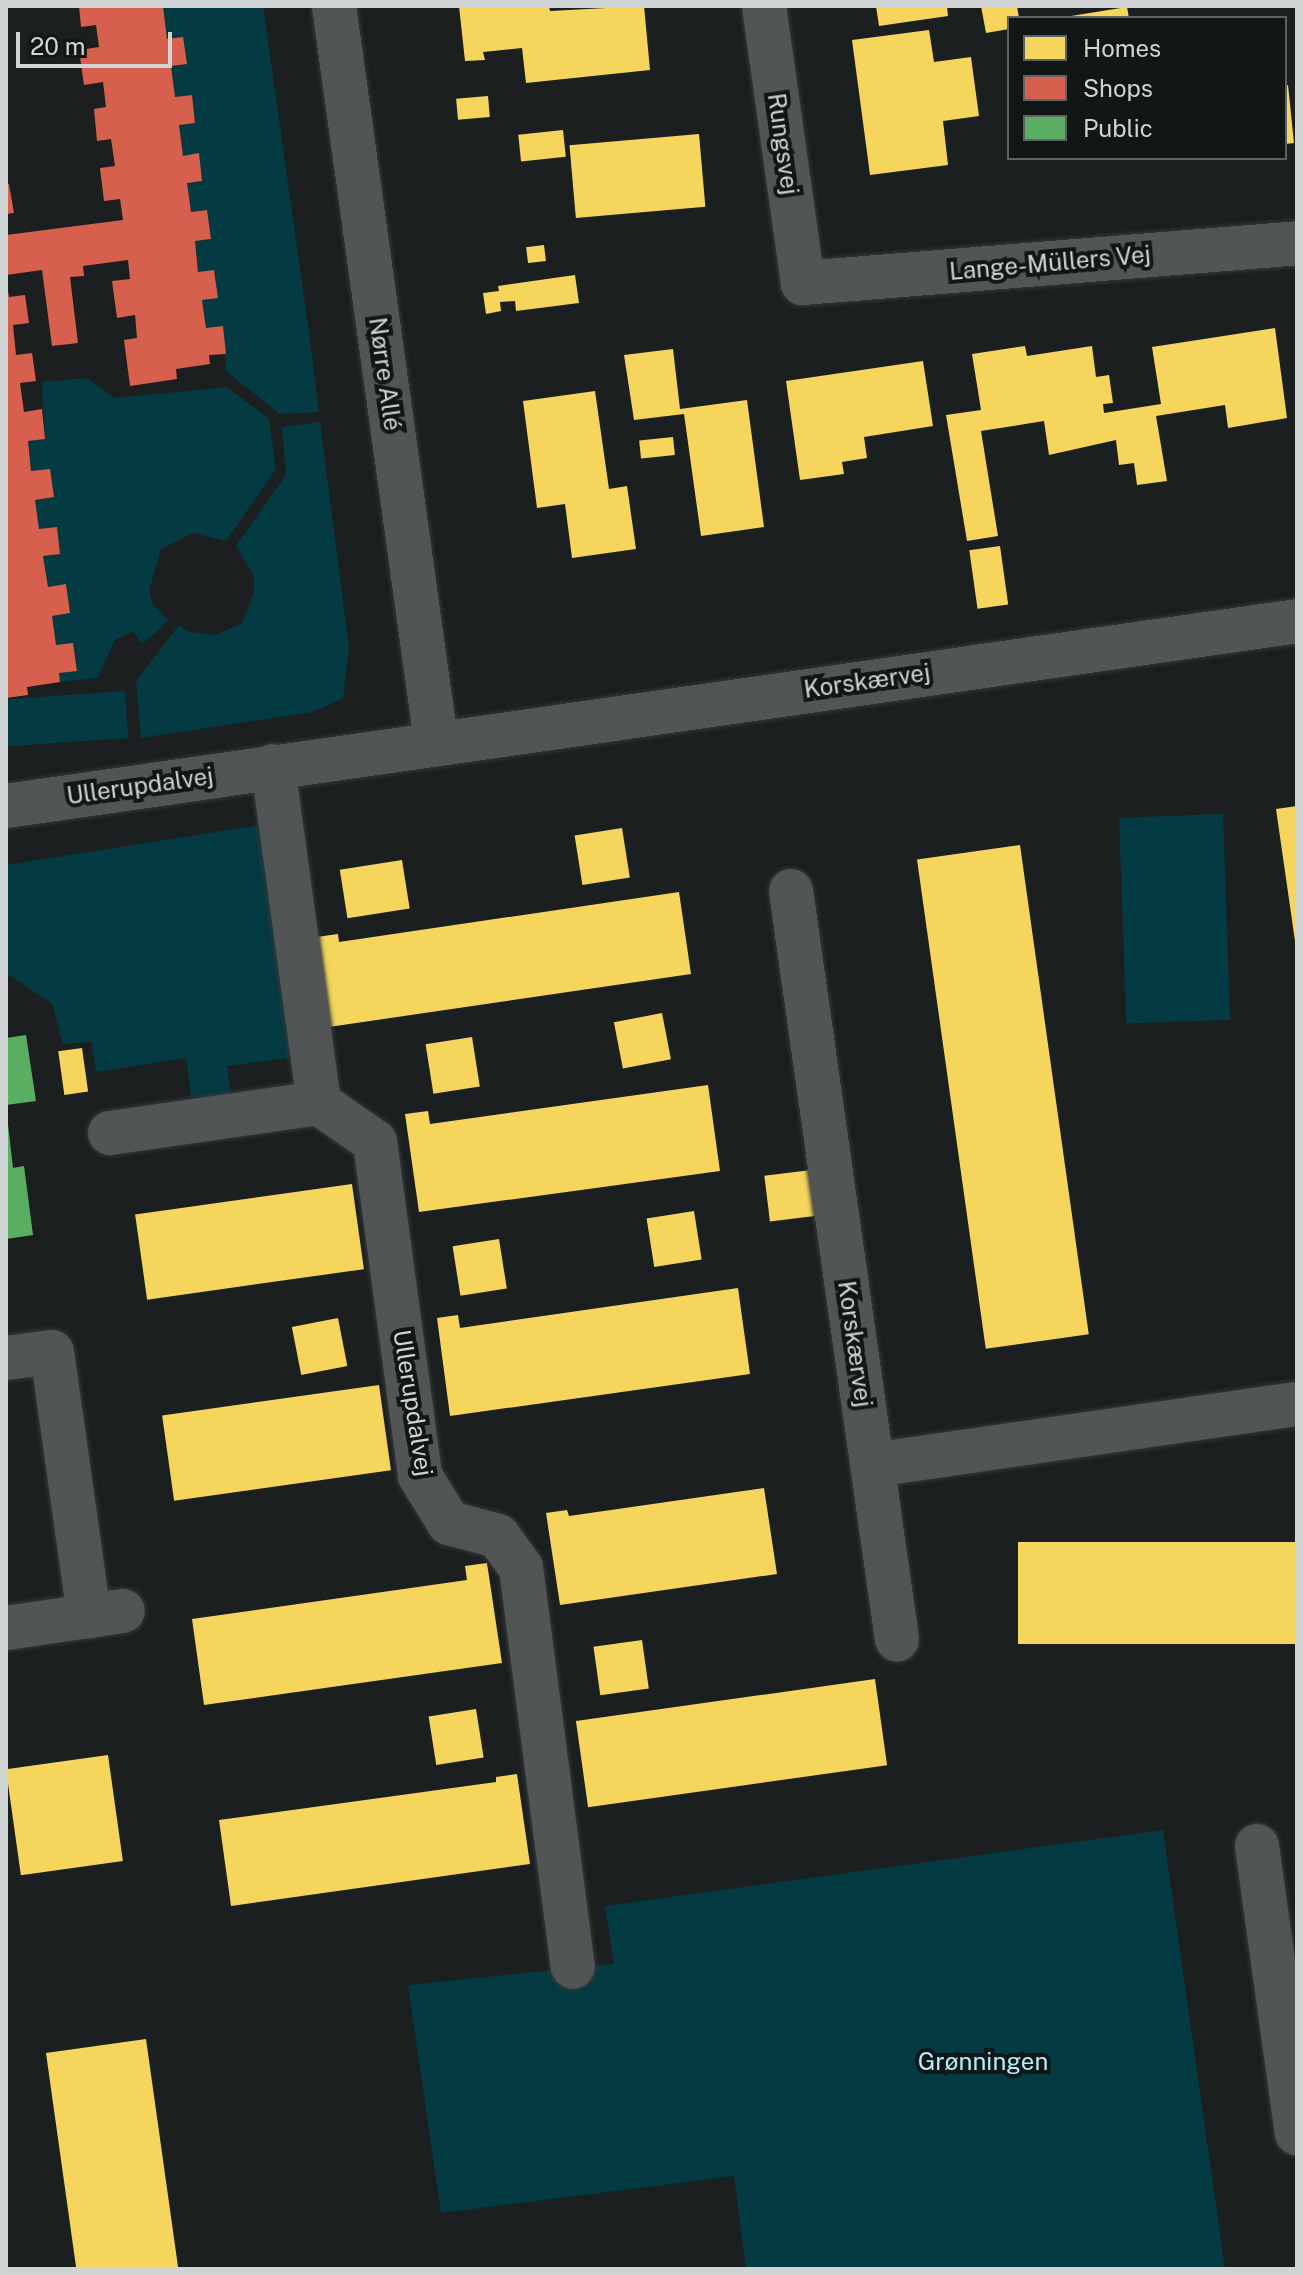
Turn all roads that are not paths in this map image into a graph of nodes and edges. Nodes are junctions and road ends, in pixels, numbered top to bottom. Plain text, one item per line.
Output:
1 (334, 6) edge
2 (764, 6) edge
3 (1297, 243) edge
4 (803, 283) joint
5 (1297, 621) edge
6 (436, 741) junction
7 (273, 766) junction
8 (6, 806) edge
9 (791, 891) dead end
10 (319, 1103) junction
11 (110, 1133) dead end
12 (6, 1358) edge
13 (1297, 1404) edge
14 (873, 1465) junction
15 (6, 1628) edge
16 (897, 1640) dead end
17 (1257, 1846) dead end
18 (573, 1967) dead end
19 (1297, 2133) edge

1 - 6 street, Nørre Allé
2 - 4 street, Rungsvej
3 - 4 street, Lange-Müllers Vej
5 - 6 street, Korskærvej
6 - 7 street, Ullerupdalvej
7 - 8 street, Ullerupdalvej
7 - 10 street
9 - 14 street, Korskærvej
10 - 11 street
10 - 18 street, Ullerupdalvej
12 - 15 street
13 - 14 street
14 - 16 street, Korskærvej
17 - 19 street

